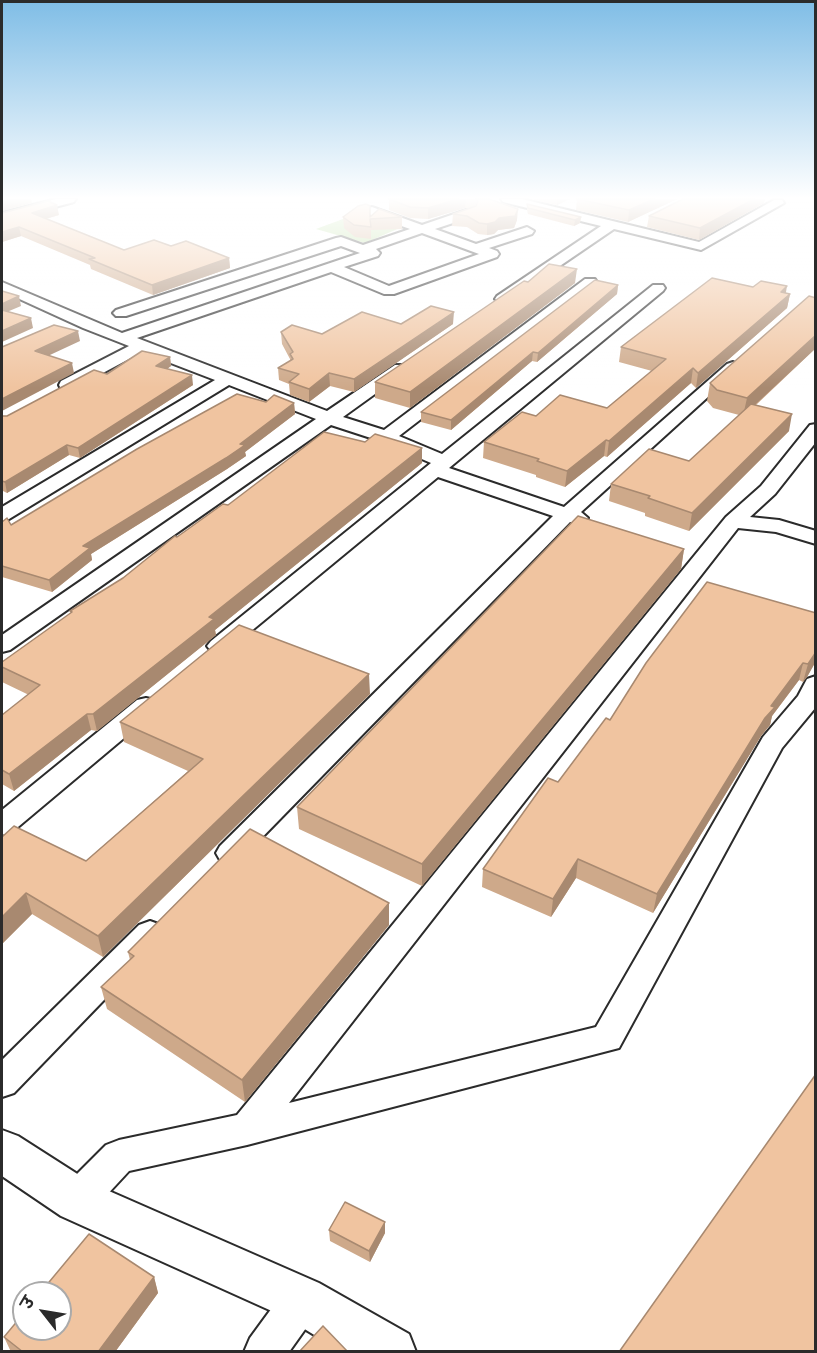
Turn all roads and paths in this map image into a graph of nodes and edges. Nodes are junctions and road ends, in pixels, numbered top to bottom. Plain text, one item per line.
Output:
1 (276, 262) edge
2 (346, 262) edge
3 (469, 262) edge
4 (556, 262) edge
5 (331, 267) junction
6 (590, 282) edge
7 (2, 286) edge
8 (658, 288) dead end
9 (484, 311) edge
10 (121, 313) dead end
11 (73, 318) junction
12 (52, 327) edge
13 (122, 338) junction
14 (141, 346) junction
15 (754, 349) edge
16 (416, 358) edge
17 (228, 379) junction
18 (51, 394) edge
19 (329, 418) junction
20 (814, 434) edge
21 (386, 437) junction
22 (440, 466) junction
23 (2, 514) edge
24 (567, 514) junction
25 (733, 521) junction
26 (601, 525) edge
27 (816, 538) edge
28 (2, 645) edge
29 (205, 658) edge
30 (816, 684) edge
31 (159, 695) edge
32 (2, 825) edge
33 (212, 870) edge
34 (170, 913) edge
35 (2, 1082) edge
36 (247, 1129) junction
37 (2, 1151) edge
38 (77, 1200) junction
39 (302, 1300) junction
40 (264, 1352) edge
41 (391, 1352) edge

1 - 10 street
2 - 5 street
3 - 5 street
4 - 9 street
5 - 13 street
6 - 21 street
7 - 11 street
8 - 22 street
11 - 12 street
11 - 13 street
13 - 14 street
14 - 17 street
14 - 18 street
15 - 24 street
16 - 19 street
17 - 19 street
17 - 23 street
19 - 21 street
19 - 28 street
20 - 25 street
21 - 22 street
22 - 24 street
22 - 29 street
24 - 26 street
24 - 33 street
25 - 27 street
25 - 36 street
30 - 36 street
31 - 32 street
34 - 35 street
36 - 38 street
37 - 38 street
38 - 39 street
39 - 40 street
39 - 41 street

